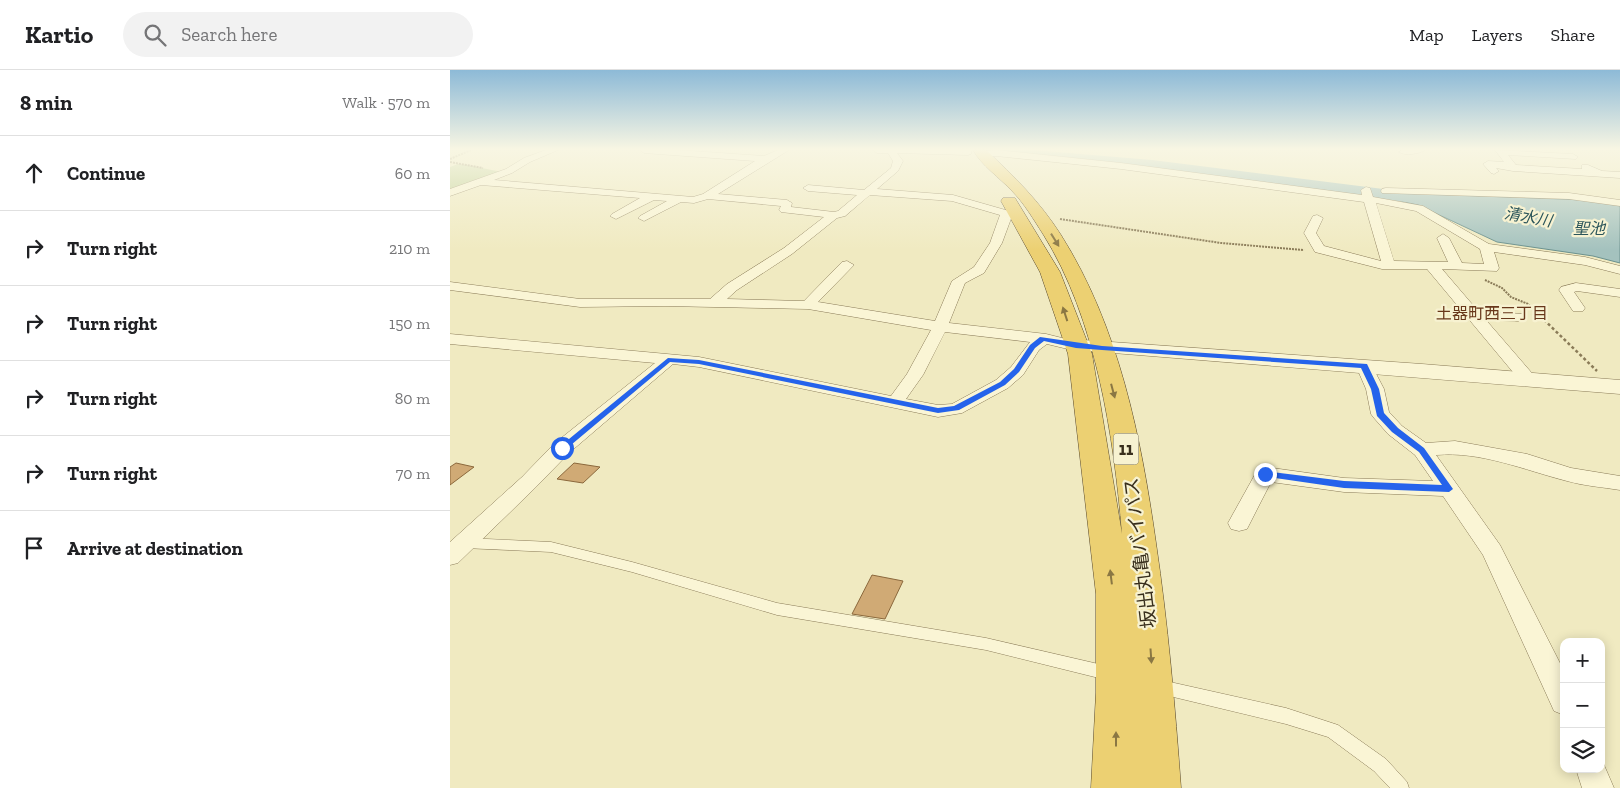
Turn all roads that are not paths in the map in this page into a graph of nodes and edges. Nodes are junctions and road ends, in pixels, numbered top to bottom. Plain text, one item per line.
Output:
1 (476, 184) edge
2 (497, 184) edge
3 (727, 184) edge
4 (877, 184) edge
5 (997, 184) edge
6 (1270, 184) edge
7 (1290, 184) edge
8 (808, 188) dead end
9 (867, 192) junction
10 (450, 194) edge
11 (1367, 195) junction
12 (708, 196) junction
13 (651, 197) junction
14 (678, 199) junction
15 (1620, 202) edge
16 (1019, 211) junction
17 (834, 215) junction
18 (616, 216) dead end
19 (644, 218) dead end
20 (1318, 218) dead end
21 (1443, 238) dead end
22 (1486, 246) junction
23 (847, 265) dead end
24 (1390, 265) junction
25 (1431, 265) junction
26 (1457, 266) junction
27 (1614, 272) edge
28 (450, 286) edge
29 (1620, 289) edge
30 (1620, 293) edge
31 (715, 302) junction
32 (808, 305) junction
33 (1578, 308) dead end
34 (1474, 315) junction
35 (1519, 317) dead end
36 (940, 327) junction
37 (450, 339) edge
38 (1042, 339) junction
39 (1089, 347) junction
40 (668, 360) junction
41 (1364, 366) junction
42 (1528, 379) junction
43 (1617, 390) edge
44 (895, 402) junction
45 (1422, 450) junction
46 (1620, 483) edge
47 (1449, 489) junction
48 (1239, 524) dead end
49 (455, 547) edge
50 (1116, 675) junction
51 (1153, 686) junction
52 (1560, 693) edge
53 (1592, 773) edge
54 (1114, 788) edge
55 (1158, 788) edge
56 (1401, 788) edge
57 (1598, 788) edge

1 - 10 street
2 - 13 street
3 - 12 street
4 - 9 street
5 - 16 highway, 坂出丸亀バイパス / 11
6 - 11 street
7 - 11 street
8 - 9 street
9 - 16 street
9 - 17 street
11 - 15 street
11 - 22 street
11 - 24 street
12 - 14 street
12 - 17 street
13 - 14 street
13 - 18 street
14 - 19 street
16 - 36 street
16 - 39 highway, 坂出丸亀バイパス / 11
17 - 31 street
20 - 24 street
21 - 26 street
22 - 26 street
22 - 27 street
23 - 32 street
24 - 25 street
25 - 26 street
25 - 34 street
27 - 29 street
28 - 31 street
30 - 33 street
31 - 32 street
32 - 36 street
34 - 35 street
34 - 42 street
36 - 38 street
36 - 44 street
37 - 40 street
38 - 39 street
38 - 44 street
39 - 41 street
50 -> 39 highway, 坂出丸亀バイパス / 11
39 -> 51 highway, 坂出丸亀バイパス / 11
40 - 44 street
40 - 49 street
41 - 42 street
41 - 45 street
42 - 43 street
45 - 46 street
45 - 47 street
47 - 48 street
47 - 52 street
49 - 50 lane
54 -> 50 highway, 坂出丸亀バイパス / 11
51 - 55 highway, 坂出丸亀バイパス / 11
51 - 56 lane
53 - 57 street

